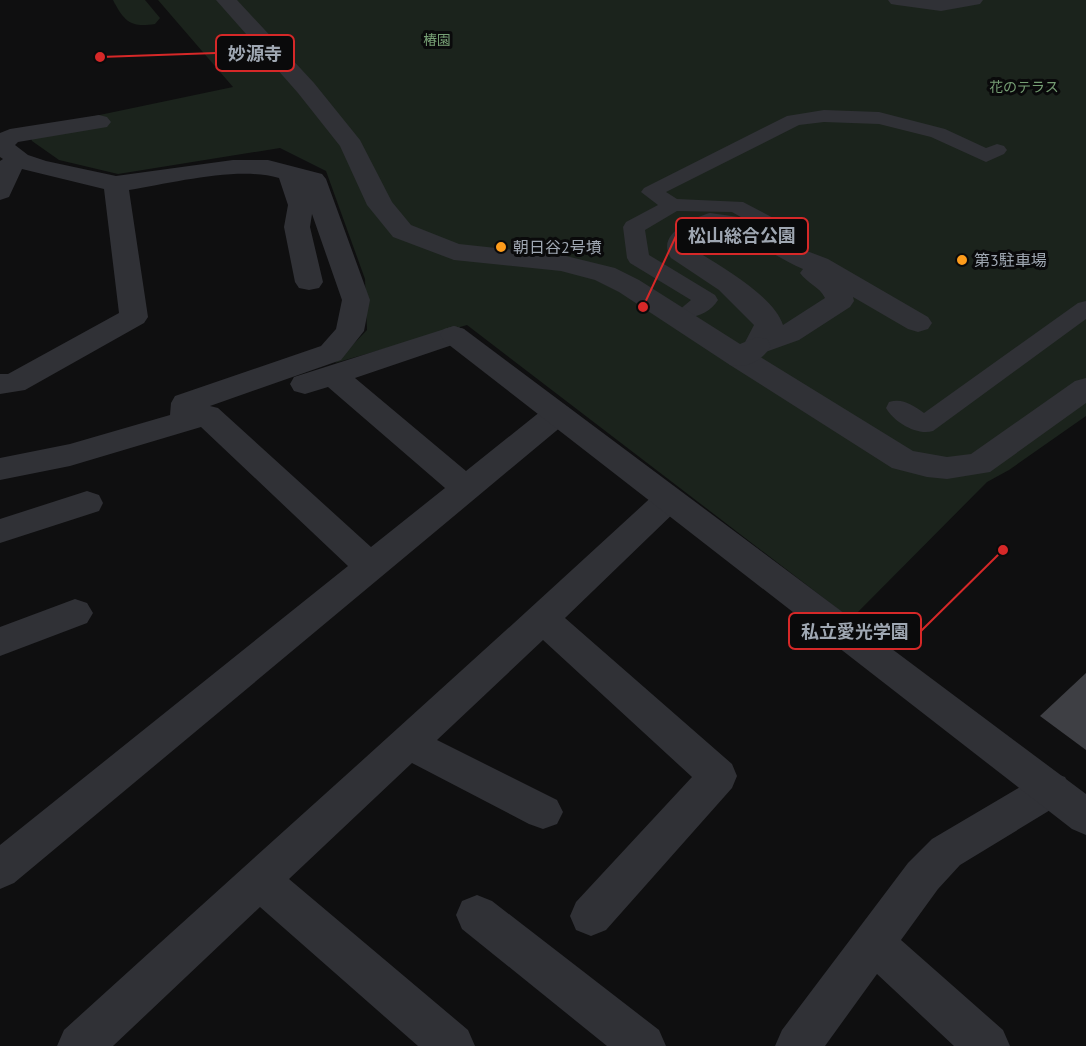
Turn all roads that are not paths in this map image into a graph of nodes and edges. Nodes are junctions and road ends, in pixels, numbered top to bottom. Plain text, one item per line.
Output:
1 (226, 0) edge
2 (897, 0) edge
3 (974, 0) edge
4 (99, 122) dead end
5 (7, 150) edge
6 (997, 150) dead end
7 (290, 172) junction
8 (116, 184) junction
9 (0, 192) edge
10 (673, 205) junction
11 (793, 246) junction
12 (309, 282) dead end
13 (734, 287) junction
14 (1086, 308) edge
15 (829, 309) junction
16 (689, 311) dead end
17 (748, 352) junction
18 (333, 375) junction
19 (0, 384) edge
20 (1086, 388) edge
21 (898, 408) dead end
22 (557, 414) junction
23 (196, 418) junction
24 (70, 455) junction
25 (0, 469) edge
26 (464, 487) junction
27 (669, 499) junction
28 (0, 531) edge
29 (369, 565) junction
30 (75, 613) dead end
31 (543, 619) junction
32 (0, 642) edge
33 (408, 743) junction
34 (1051, 789) junction
35 (543, 812) dead end
36 (1086, 817) edge
37 (0, 870) edge
38 (258, 879) junction
39 (477, 915) dead end
40 (591, 916) dead end
41 (874, 943) junction
42 (80, 1046) edge
43 (453, 1046) edge
44 (643, 1046) edge
45 (798, 1046) edge
46 (987, 1046) edge

1 - 17 street
2 - 3 street
4 - 5 street
5 - 8 street
5 - 9 street
6 - 10 street
7 - 8 street
7 - 12 street
7 - 23 street
8 - 19 street
10 - 11 street
10 - 16 street
11 - 13 street
11 - 15 street
11 - 15 street
13 - 15 street
13 - 17 street
14 - 21 street
15 - 17 street
17 - 20 street
18 - 22 street
18 - 23 street
18 - 26 street
22 - 26 street
22 - 27 street
23 - 24 street
23 - 29 street
24 - 25 street
24 - 28 street
26 - 29 street
27 - 31 street
27 - 34 street
29 - 37 street
30 - 32 street
31 - 33 street
31 - 40 street
33 - 35 street
33 - 38 street
34 - 36 street
34 - 41 street
38 - 42 street
38 - 43 street
39 - 44 street
41 - 45 street
41 - 46 street

